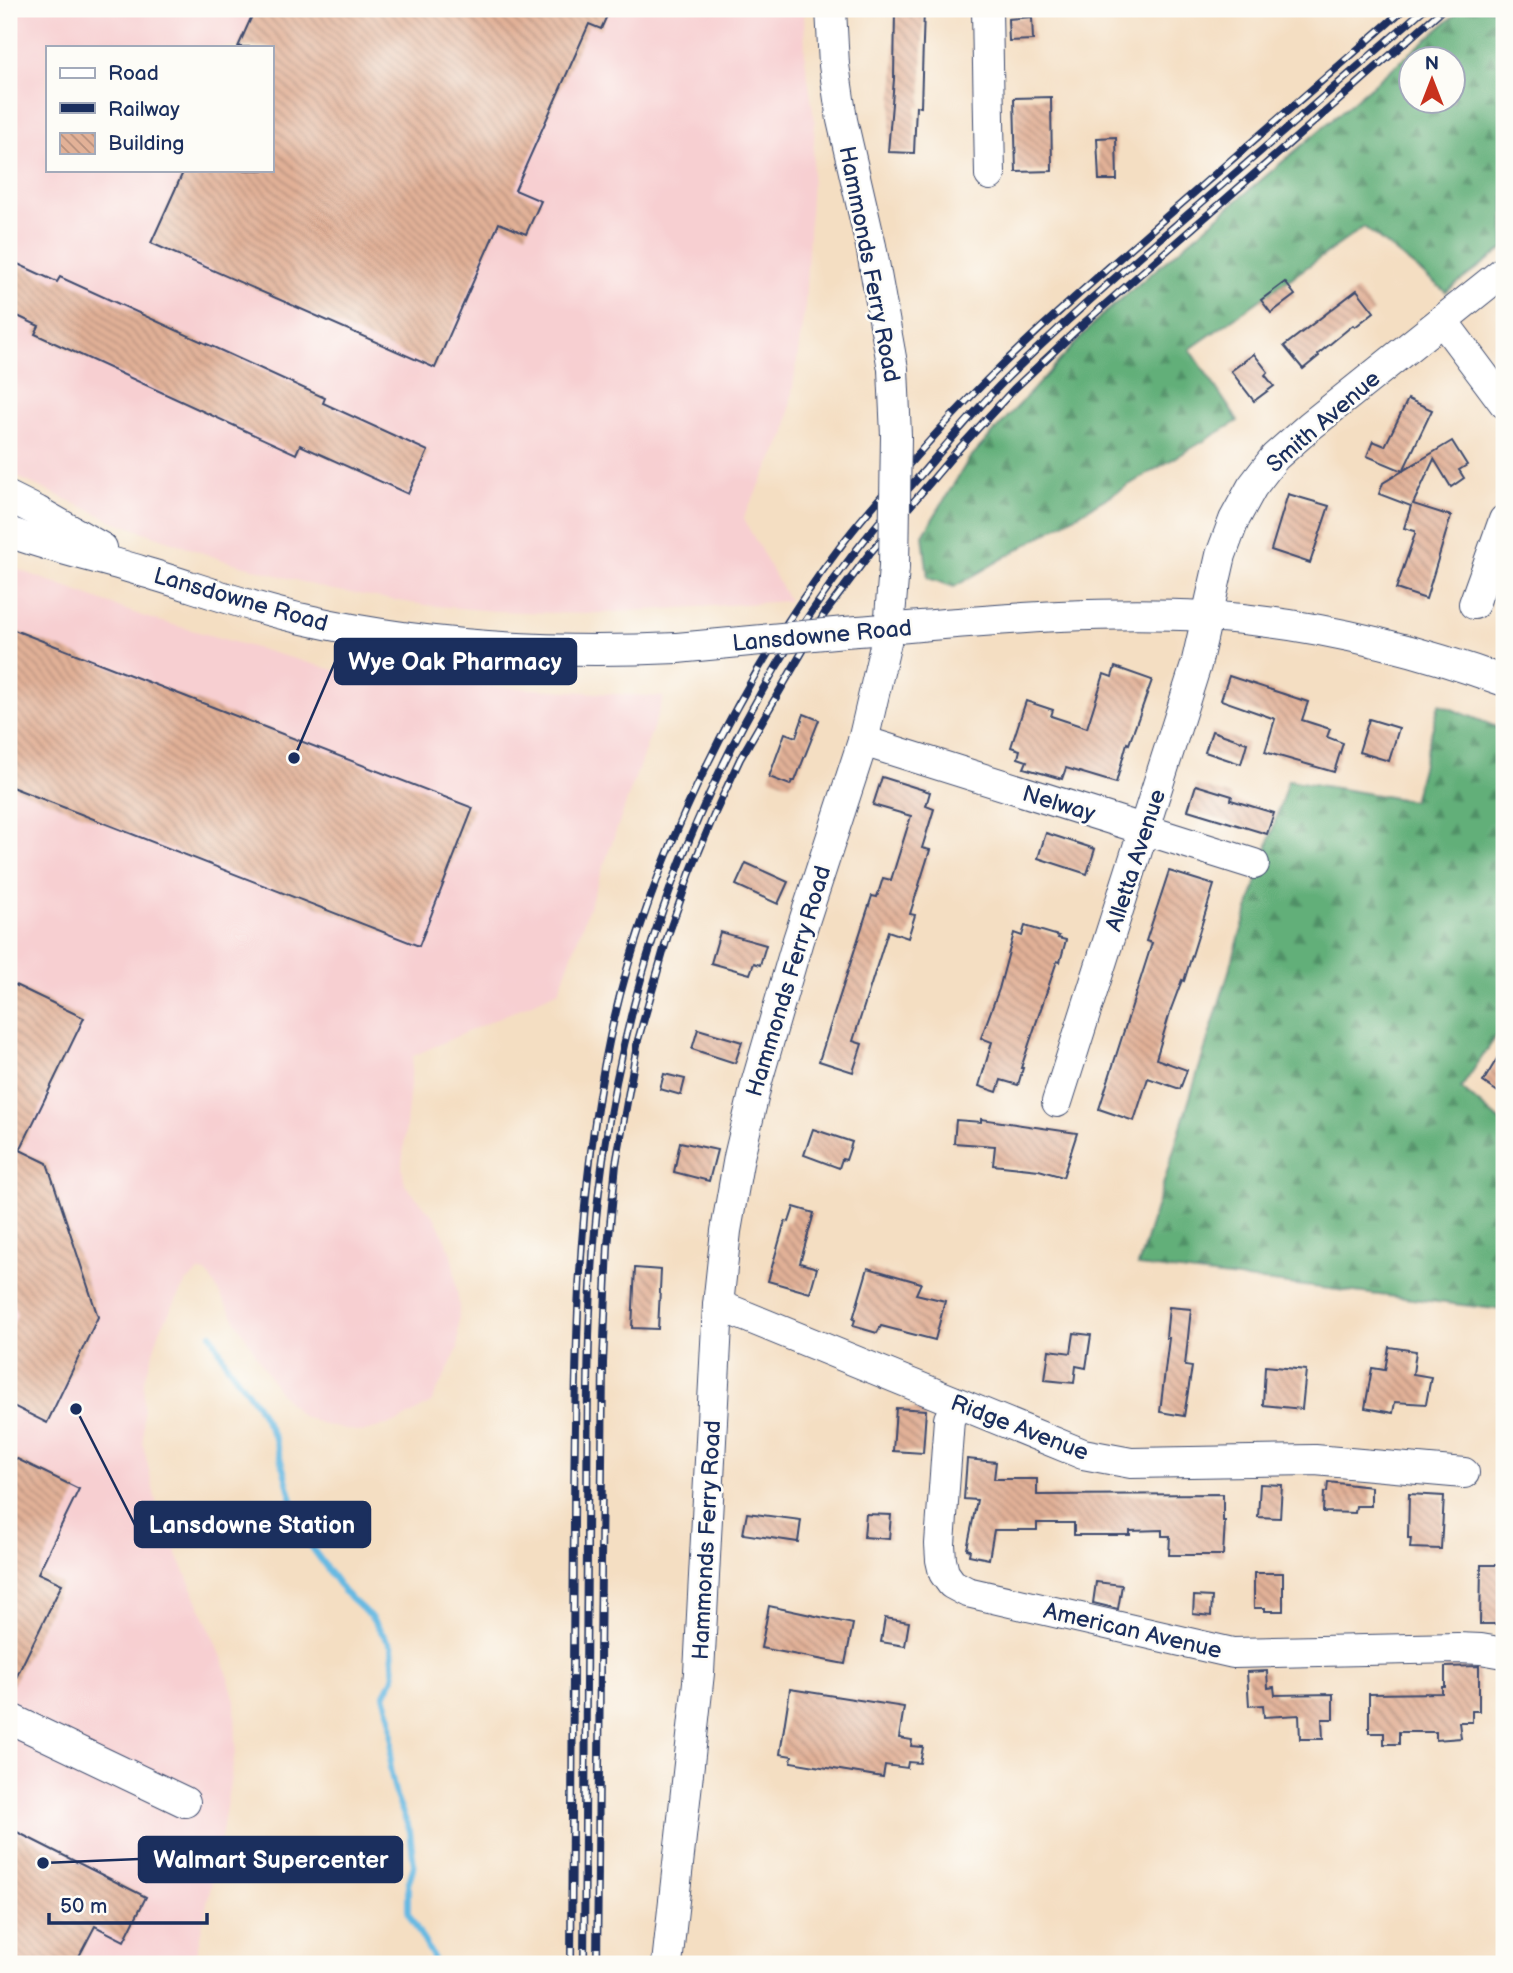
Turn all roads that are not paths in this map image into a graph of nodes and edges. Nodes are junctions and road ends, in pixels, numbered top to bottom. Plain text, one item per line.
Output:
1 (831, 9) edge
2 (987, 9) edge
3 (990, 175) dead end
4 (1504, 271) edge
5 (1442, 320) junction
6 (1504, 403) edge
7 (9, 497) edge
8 (1504, 520) edge
9 (9, 532) edge
10 (142, 571) junction
11 (1474, 604) dead end
12 (1206, 616) junction
13 (889, 629) junction
14 (1504, 681) edge
15 (863, 741) junction
16 (1145, 830) junction
17 (1254, 864) dead end
18 (1058, 1102) dead end
19 (718, 1305) junction
20 (958, 1404) junction
21 (1464, 1473) dead end
22 (1504, 1653) edge
23 (9, 1718) edge
24 (185, 1802) dead end
25 (667, 1964) edge

1 - 13 street, Hammonds Ferry Road, bridge
2 - 3 street
4 - 5 street, Smith Avenue
5 - 6 street
5 - 12 street, Smith Avenue
7 - 10 street, Lansdowne Road
8 - 11 street
9 - 10 street, Lansdowne Road
10 - 13 street, Lansdowne Road, bridge
12 - 13 street, Lansdowne Road
12 - 14 street, Lansdowne Road
12 - 16 street, Alletta Avenue
13 - 15 street, Hammonds Ferry Road
15 - 16 street, Nelway
15 - 19 street, Hammonds Ferry Road
16 - 17 street, Nelway
16 - 18 street, Alletta Avenue
19 - 20 street, Ridge Avenue
19 - 25 street, Hammonds Ferry Road
20 - 21 street, Ridge Avenue
20 - 22 street, American Avenue
23 - 24 street

